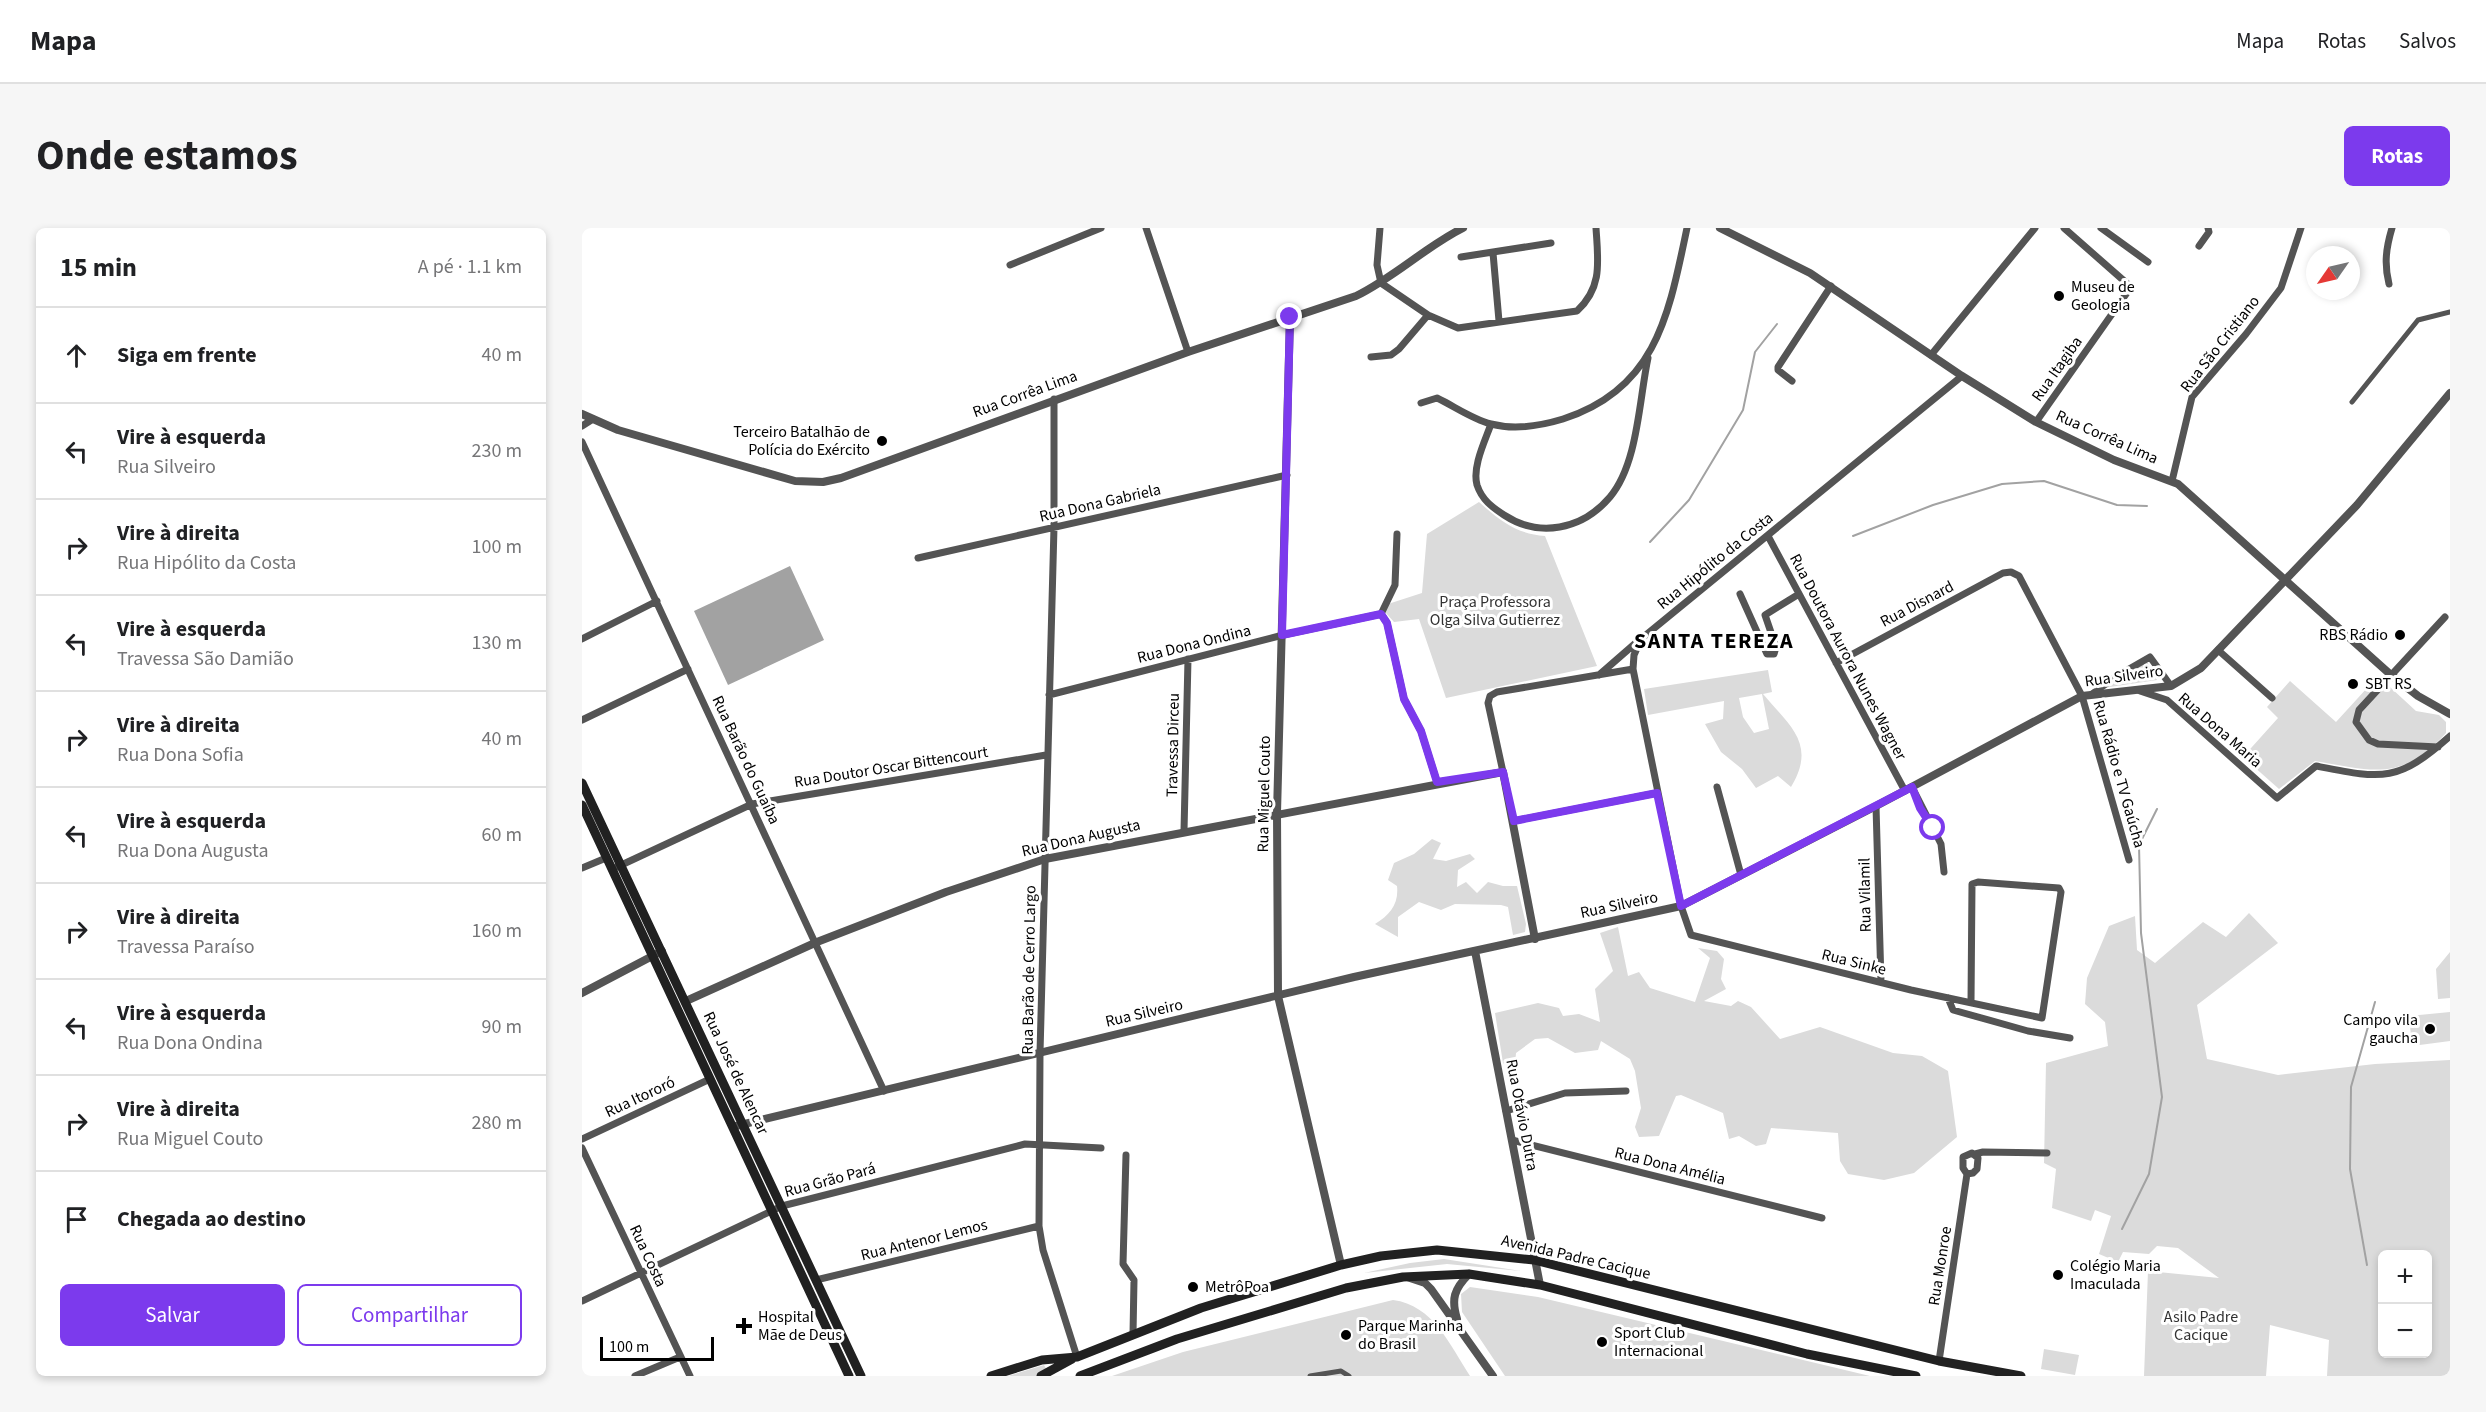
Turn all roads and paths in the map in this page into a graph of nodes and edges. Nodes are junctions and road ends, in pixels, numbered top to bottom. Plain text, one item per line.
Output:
1 (1101, 228) edge
2 (1146, 228) edge
3 (1380, 228) edge
4 (1463, 228) edge
5 (1596, 228) edge
6 (1687, 228) edge
7 (1720, 228) edge
8 (2035, 228) edge
9 (2064, 228) edge
10 (2101, 228) edge
11 (2208, 228) edge
12 (2301, 228) edge
13 (2392, 228) edge
14 (1738, 231) edge
15 (1551, 243) dead end
16 (2199, 246) dead end
17 (1492, 253) junction
18 (1461, 257) dead end
19 (2148, 262) dead end
20 (1010, 265) dead end
21 (1381, 283) junction
22 (2389, 284) dead end
23 (1831, 286) junction
24 (2450, 312) edge
25 (1428, 315) junction
26 (1290, 317) junction
27 (1499, 321) junction
28 (1188, 352) junction
29 (1931, 355) junction
30 (1371, 357) dead end
31 (1648, 358) junction
32 (1962, 376) junction
33 (1792, 381) dead end
34 (2450, 393) edge
35 (1054, 399) junction
36 (2352, 402) dead end
37 (1421, 403) dead end
38 (582, 414) edge
39 (593, 419) junction
40 (2036, 422) junction
41 (1491, 424) junction
42 (582, 426) edge
43 (582, 442) edge
44 (1287, 475) junction
45 (2172, 481) junction
46 (1054, 527) junction
47 (1397, 534) dead end
48 (1768, 536) junction
49 (918, 558) dead end
50 (2011, 572) joint
51 (2286, 580) junction
52 (1740, 594) dead end
53 (1799, 594) junction
54 (657, 601) junction
55 (1381, 614) junction
56 (2445, 617) dead end
57 (1282, 635) junction
58 (582, 639) edge
59 (1641, 639) junction
60 (2218, 650) junction
61 (1188, 659) junction
62 (1836, 663) junction
63 (688, 669) junction
64 (1633, 669) junction
65 (1599, 675) junction
66 (2391, 675) junction
67 (2171, 686) junction
68 (2140, 691) junction
69 (1049, 694) junction
70 (2087, 695) junction
71 (2272, 698) dead end
72 (2450, 714) edge
73 (582, 720) edge
74 (2450, 736) edge
75 (2438, 747) junction
76 (1046, 755) junction
77 (1503, 772) junction
78 (1437, 782) junction
79 (582, 783) edge
80 (1717, 787) dead end
81 (1908, 789) junction
82 (1657, 793) junction
83 (752, 804) junction
84 (582, 805) edge
85 (1876, 806) junction
86 (1277, 813) junction
87 (1514, 821) junction
88 (1184, 831) junction
89 (606, 858) junction
90 (1045, 859) junction
91 (2129, 860) dead end
92 (616, 867) junction
93 (582, 868) edge
94 (1944, 872) dead end
95 (1741, 876) junction
96 (1681, 906) junction
97 (1535, 939) junction
98 (817, 942) junction
99 (662, 951) junction
100 (1475, 951) junction
101 (652, 955) junction
102 (1881, 982) junction
103 (582, 993) edge
104 (1278, 996) junction
105 (1948, 998) junction
106 (686, 1001) junction
107 (1971, 1002) junction
108 (2070, 1038) dead end
109 (1040, 1053) junction
110 (710, 1079) junction
111 (884, 1090) junction
112 (1626, 1091) dead end
113 (1506, 1111) junction
114 (743, 1124) junction
115 (732, 1126) junction
116 (582, 1139) edge
117 (1512, 1140) junction
118 (1040, 1145) junction
119 (582, 1148) edge
120 (1101, 1148) dead end
121 (2047, 1153) dead end
122 (1126, 1155) dead end
123 (1976, 1155) junction
124 (1967, 1174) junction
125 (782, 1206) junction
126 (772, 1210) junction
127 (1822, 1218) dead end
128 (1039, 1226) junction
129 (1534, 1260) junction
130 (1341, 1265) junction
131 (641, 1274) junction
132 (1469, 1274) junction
133 (1403, 1277) junction
134 (816, 1280) junction
135 (1540, 1285) junction
136 (582, 1301) edge
137 (1459, 1325) junction
138 (1133, 1334) junction
139 (680, 1357) junction
140 (1077, 1357) junction
141 (1939, 1361) junction
142 (635, 1376) edge
143 (690, 1376) edge
144 (849, 1376) edge
145 (861, 1376) edge
146 (991, 1376) edge
147 (1041, 1376) edge
148 (1080, 1376) edge
149 (1310, 1376) edge
150 (1349, 1376) edge
151 (1493, 1376) edge
152 (1916, 1376) edge
153 (2021, 1376) edge

1 - 20 street
2 - 28 street
3 - 21 street
4 - 21 street, Rua Corrêa Lima
5 - 27 street
6 - 31 street
7 - 14 street, Rua Corrêa Lima
8 - 29 street
9 - 40 street, Rua Itagiba
10 - 19 street
11 - 16 street
12 - 45 street, Rua São Cristiano
13 - 22 street
14 - 23 street, Rua Corrêa Lima
15 - 17 street
17 - 18 street
17 - 27 street
21 - 25 street
21 - 26 street, Rua Corrêa Lima
23 - 29 street, Rua Corrêa Lima
23 - 33 street
24 - 36 street
25 - 27 street
25 - 30 street
26 - 28 street, Rua Corrêa Lima
26 - 44 street, Rua Miguel Couto
28 - 35 street, Rua Corrêa Lima
29 - 32 street, Rua Corrêa Lima
31 - 41 street
31 - 41 street
32 - 40 street, Rua Corrêa Lima
32 - 48 street, Rua Hipólito da Costa
34 - 51 street, Rua Silveiro
35 - 39 street, Rua Corrêa Lima
35 - 46 street, Rua Barão de Cerro Largo
37 - 41 street
38 - 39 street, Rua Corrêa Lima
39 - 42 street
40 - 45 street, Rua Corrêa Lima
43 - 54 street, Rua Barão do Guaíba
44 - 46 street, Rua Dona Gabriela
44 - 57 street, Rua Miguel Couto
45 - 51 street, Rua Corrêa Lima
46 - 49 street, Rua Dona Gabriela
46 - 69 street, Rua Barão de Cerro Largo
47 - 55 street
48 - 53 street, Rua Doutora Aurora Nunes Wagner
48 - 59 street, Rua Hipólito da Costa
50 - 62 street, Rua Disnard
50 - 70 street, Rua Rádio e TV Gaúcha
51 - 60 street, Rua Silveiro
51 - 66 street, Rua Corrêa Lima
52 - 53 street
53 - 62 street, Rua Doutora Aurora Nunes Wagner
54 - 58 street
54 - 63 street, Rua Barão do Guaíba
55 - 57 street, Rua Dona Ondina
55 - 78 street
56 - 66 street
57 - 61 street, Rua Dona Ondina
57 - 86 street, Rua Miguel Couto
59 - 64 street
59 - 65 street, Rua Hipólito da Costa
60 - 67 street, Rua Silveiro
60 - 71 street
61 - 69 street, Rua Dona Ondina
61 - 88 street, Travessa Dirceu
62 - 81 street, Rua Doutora Aurora Nunes Wagner
63 - 73 street
63 - 83 street, Rua Barão do Guaíba
64 - 65 street
64 - 82 street
65 - 77 street
66 - 72 street, Rua Corrêa Lima
66 - 75 street
67 - 68 street, Rua Silveiro
67 - 70 street
68 - 70 street, Rua Silveiro
68 - 75 street, Rua Dona Maria
69 - 76 street, Rua Barão de Cerro Largo
70 - 81 street, Rua Silveiro
70 - 91 street, Rua Rádio e TV Gaúcha
74 - 75 street
76 - 83 street, Rua Doutor Oscar Bittencourt
76 - 90 street, Rua Barão de Cerro Largo
77 - 78 street, Rua Dona Augusta
77 - 87 street
78 - 86 street, Rua Dona Augusta
79 - 92 main road, Rua José de Alencar
80 - 95 street
81 - 85 street, Rua Silveiro
81 - 94 street, Rua Doutora Aurora Nunes Wagner
82 - 87 street
82 - 96 street
83 - 92 street, Rua Doutor Oscar Bittencourt
83 - 98 street, Rua Barão do Guaíba
84 - 89 main road, Rua José de Alencar
85 - 95 street, Rua Silveiro
85 - 102 street, Rua Vilamil
86 - 88 street, Rua Dona Augusta
86 - 104 street, Rua Miguel Couto
87 - 97 street
88 - 90 street, Rua Dona Augusta
89 - 92 main road, Rua José de Alencar
89 - 93 street
90 - 98 street, Rua Dona Augusta
90 - 109 street, Rua Barão de Cerro Largo
92 - 99 main road, Rua José de Alencar
92 - 101 main road, Rua José de Alencar
95 - 96 street, Rua Silveiro
96 - 97 street, Rua Silveiro
96 - 102 street, Rua Sinke
97 - 100 street, Rua Silveiro
98 - 106 street, Rua Dona Augusta
98 - 111 street, Rua Barão do Guaíba
99 - 101 street
99 - 106 main road, Rua José de Alencar
100 - 104 street, Rua Silveiro
100 - 113 street, Rua Otávio Dutra
101 - 103 street
101 - 110 main road, Rua José de Alencar
102 - 105 street, Rua Sinke
104 - 109 street, Rua Silveiro
104 - 130 street, Rua Miguel Couto
105 - 107 street, Rua Sinke
105 - 108 street
106 - 114 main road, Rua José de Alencar
107 - 107 street, Rua Sinke
109 - 111 street, Rua Silveiro
109 - 118 street, Rua Barão de Cerro Largo
110 - 115 main road, Rua José de Alencar
110 - 116 street, Rua Itororó
111 - 114 street, Rua Silveiro
112 - 113 street
113 - 117 street, Rua Otávio Dutra
114 - 115 street, Rua Silveiro
114 - 125 main road, Rua José de Alencar
115 - 126 main road, Rua José de Alencar
117 - 127 street, Rua Dona Amélia
117 - 129 street, Rua Otávio Dutra
118 - 120 street, Rua Grão Pará
118 - 125 street, Rua Grão Pará
118 - 128 street, Rua Barão de Cerro Largo
119 - 131 street, Rua Costa
121 - 123 street
122 - 138 street
123 - 124 street, Rua Monroe
123 - 124 street, Rua Monroe
124 - 141 street, Rua Monroe
125 - 126 street, Rua Grão Pará
125 - 134 main road, Rua José de Alencar
126 - 131 street, Rua Grão Pará
126 - 144 main road, Rua José de Alencar
128 - 134 street, Rua Antenor Lemos
128 - 140 street, Rua Barão de Cerro Largo
129 - 130 main road, Avenida Padre Cacique
129 - 135 street, Rua Otávio Dutra
129 - 141 main road, Avenida Padre Cacique
130 - 138 main road, Avenida Padre Cacique
131 - 136 street, Rua Grão Pará
131 - 139 street, Rua Costa
132 - 133 main road
132 - 135 main road
132 - 137 street
133 - 137 street
133 - 148 main road
134 - 145 main road, Rua José de Alencar
135 - 152 main road
137 - 151 street
138 - 140 main road, Avenida Padre Cacique
139 - 142 street
139 - 143 street, Rua Costa
140 - 146 main road, Avenida Padre Cacique
140 - 147 main road
141 - 153 main road, Avenida Padre Cacique
149 - 150 street

